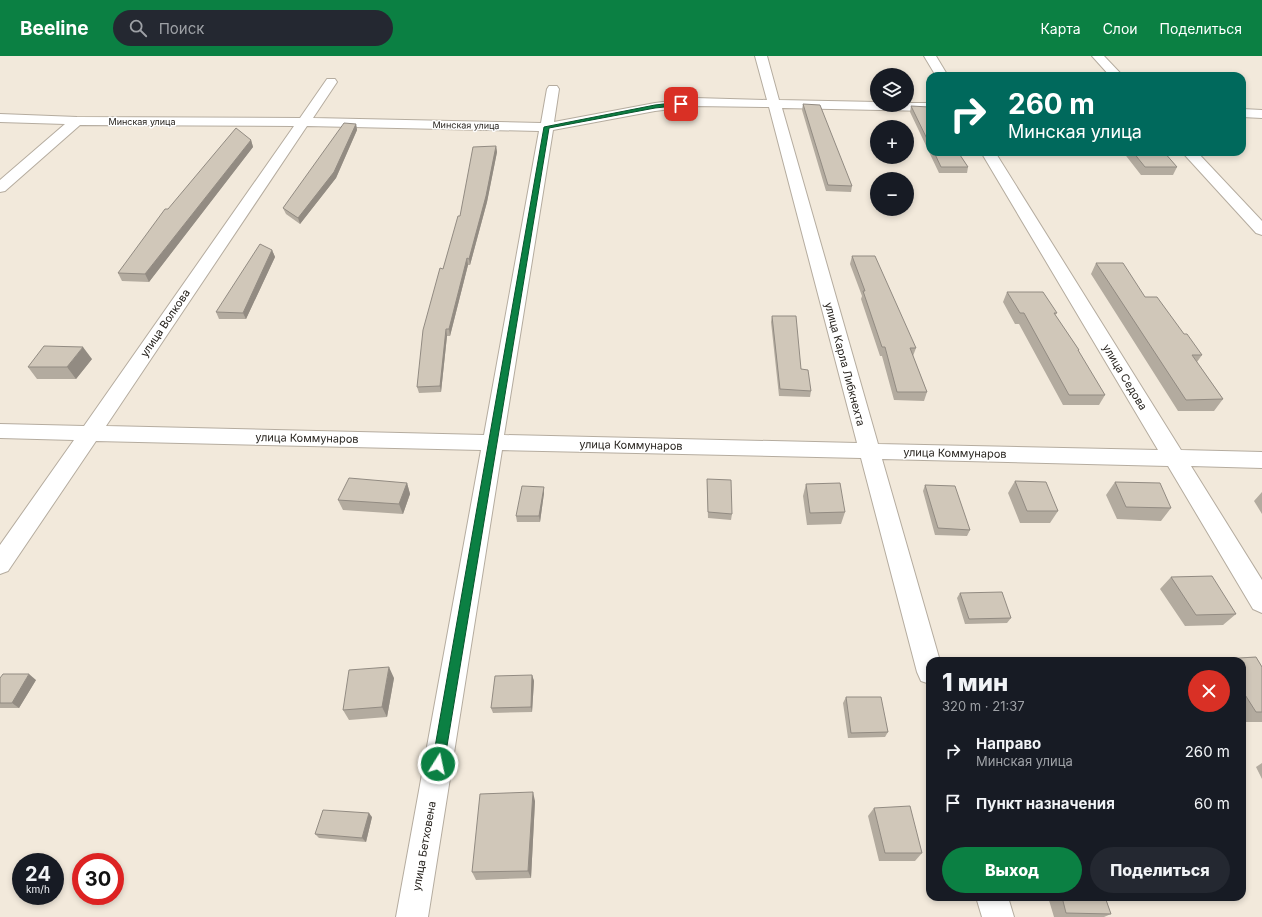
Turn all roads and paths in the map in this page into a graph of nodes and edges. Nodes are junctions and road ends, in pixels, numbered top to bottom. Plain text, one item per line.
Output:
1 (761, 56) edge
2 (930, 56) edge
3 (1098, 56) edge
4 (940, 72) edge
5 (1113, 72) edge
6 (331, 82) dead end
7 (553, 89) dead end
8 (774, 105) junction
9 (926, 107) edge
10 (1246, 113) edge
11 (1262, 114) edge
12 (0, 118) edge
13 (77, 121) junction
14 (303, 122) junction
15 (546, 127) junction
16 (990, 156) edge
17 (1193, 156) edge
18 (0, 188) edge
19 (1262, 230) edge
20 (0, 431) edge
21 (90, 433) junction
22 (493, 442) junction
23 (869, 451) junction
24 (1174, 458) junction
25 (1262, 460) edge
26 (0, 564) edge
27 (1262, 602) edge
28 (926, 658) edge
29 (993, 901) edge
30 (412, 917) edge
31 (998, 917) edge

1 - 8 street, улица Карла Либкнехта
2 - 4 street
3 - 5 street
6 - 14 street, улица Волкова
7 - 15 street, улица Бетховена
8 - 9 street, Минская улица
8 - 15 street, Минская улица
8 - 23 street, улица Карла Либкнехта
10 - 11 street
12 - 13 street, Минская улица
13 - 14 street, Минская улица
13 - 18 street
14 - 15 street, Минская улица
14 - 21 street, улица Волкова
15 - 22 street, улица Бетховена
16 - 24 street, улица Седова
17 - 19 street
20 - 21 street, улица Коммунаров
21 - 22 street, улица Коммунаров
21 - 26 street, улица Волкова
22 - 23 street, улица Коммунаров
22 - 30 street, улица Бетховена
23 - 24 street, улица Коммунаров
23 - 28 street, улица Карла Либкнехта
24 - 25 street, улица Коммунаров
24 - 27 street, улица Седова
29 - 31 street

